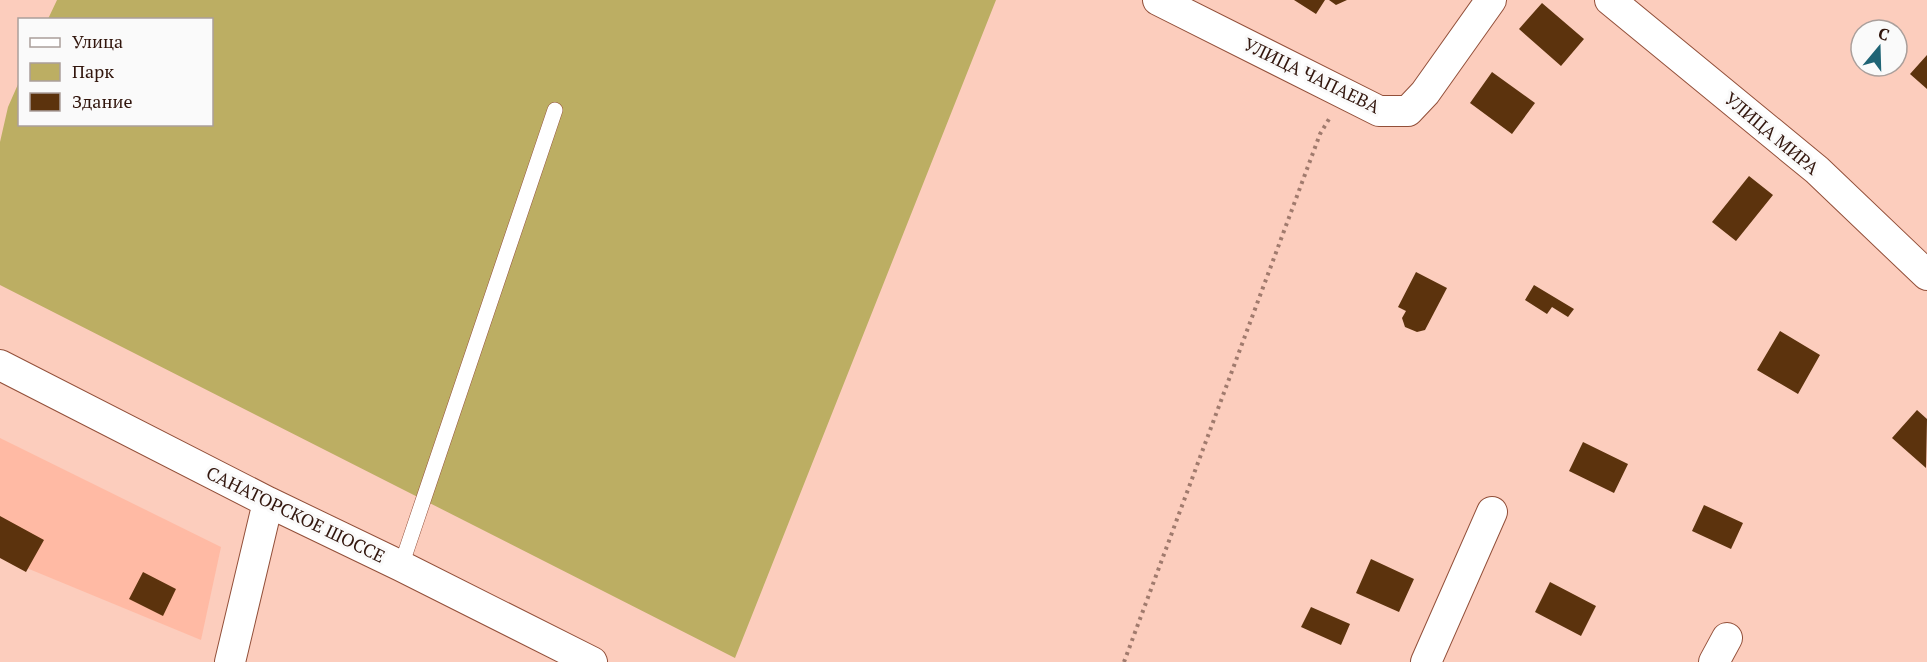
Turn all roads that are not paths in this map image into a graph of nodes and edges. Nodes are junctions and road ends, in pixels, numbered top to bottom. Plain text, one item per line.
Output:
1 (1158, 0) edge
2 (1491, 0) edge
3 (1610, 0) edge
4 (555, 110) dead end
5 (1927, 274) edge
6 (0, 365) edge
7 (268, 502) junction
8 (1492, 512) dead end
9 (401, 566) junction
10 (230, 662) edge
11 (592, 662) edge
12 (1426, 662) edge

1 - 2 street, УЛИЦА ЧАПАЕВА
3 - 5 street, УЛИЦА МИРА
4 - 9 lane
6 - 7 street, САНАТОРСКОЕ ШОССЕ
7 - 9 street, САНАТОРСКОЕ ШОССЕ
7 - 10 street
8 - 12 street
9 - 11 street, САНАТОРСКОЕ ШОССЕ

